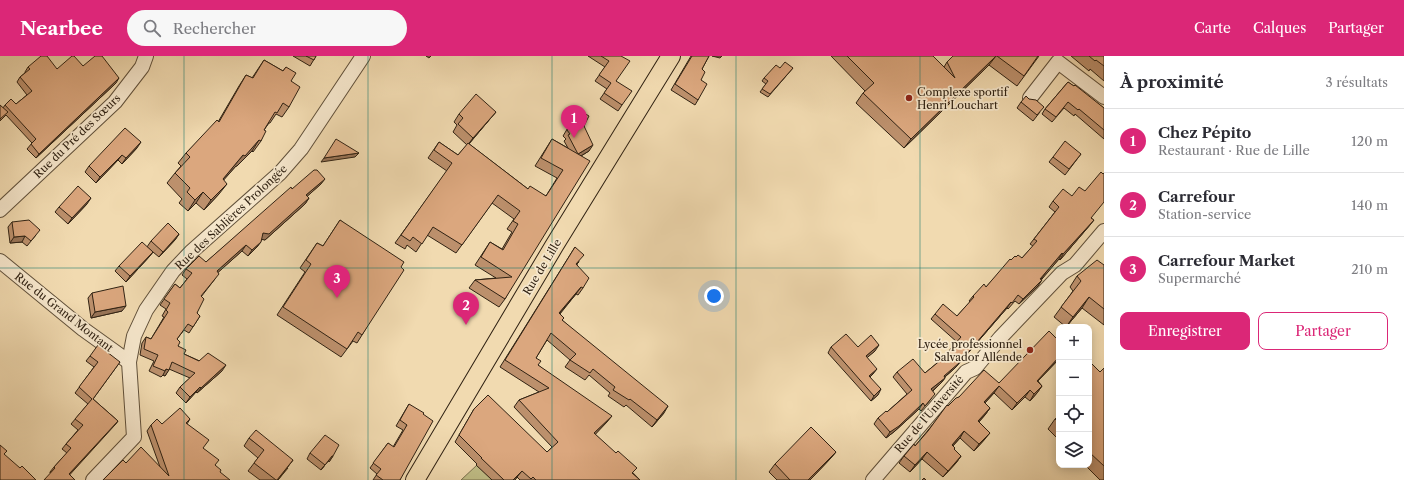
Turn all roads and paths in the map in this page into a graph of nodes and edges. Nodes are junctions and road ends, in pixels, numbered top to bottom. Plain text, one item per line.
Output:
1 (146, 56) edge
2 (363, 56) edge
3 (669, 57) edge
4 (1104, 96) edge
5 (1030, 98) edge
6 (0, 210) edge
7 (1103, 234) edge
8 (0, 261) edge
9 (129, 362) junction
10 (93, 480) edge
11 (415, 480) edge
12 (873, 480) edge

1 - 6 street, Rue du Pré des Sœurs
2 - 9 street, Rue des Sablières Prolongée
3 - 11 main road, Rue de Lille
4 - 5 street
7 - 12 street, Rue de l'Université
8 - 9 street, Rue du Grand Montant
9 - 10 street, Rue des Sablières Prolongée

